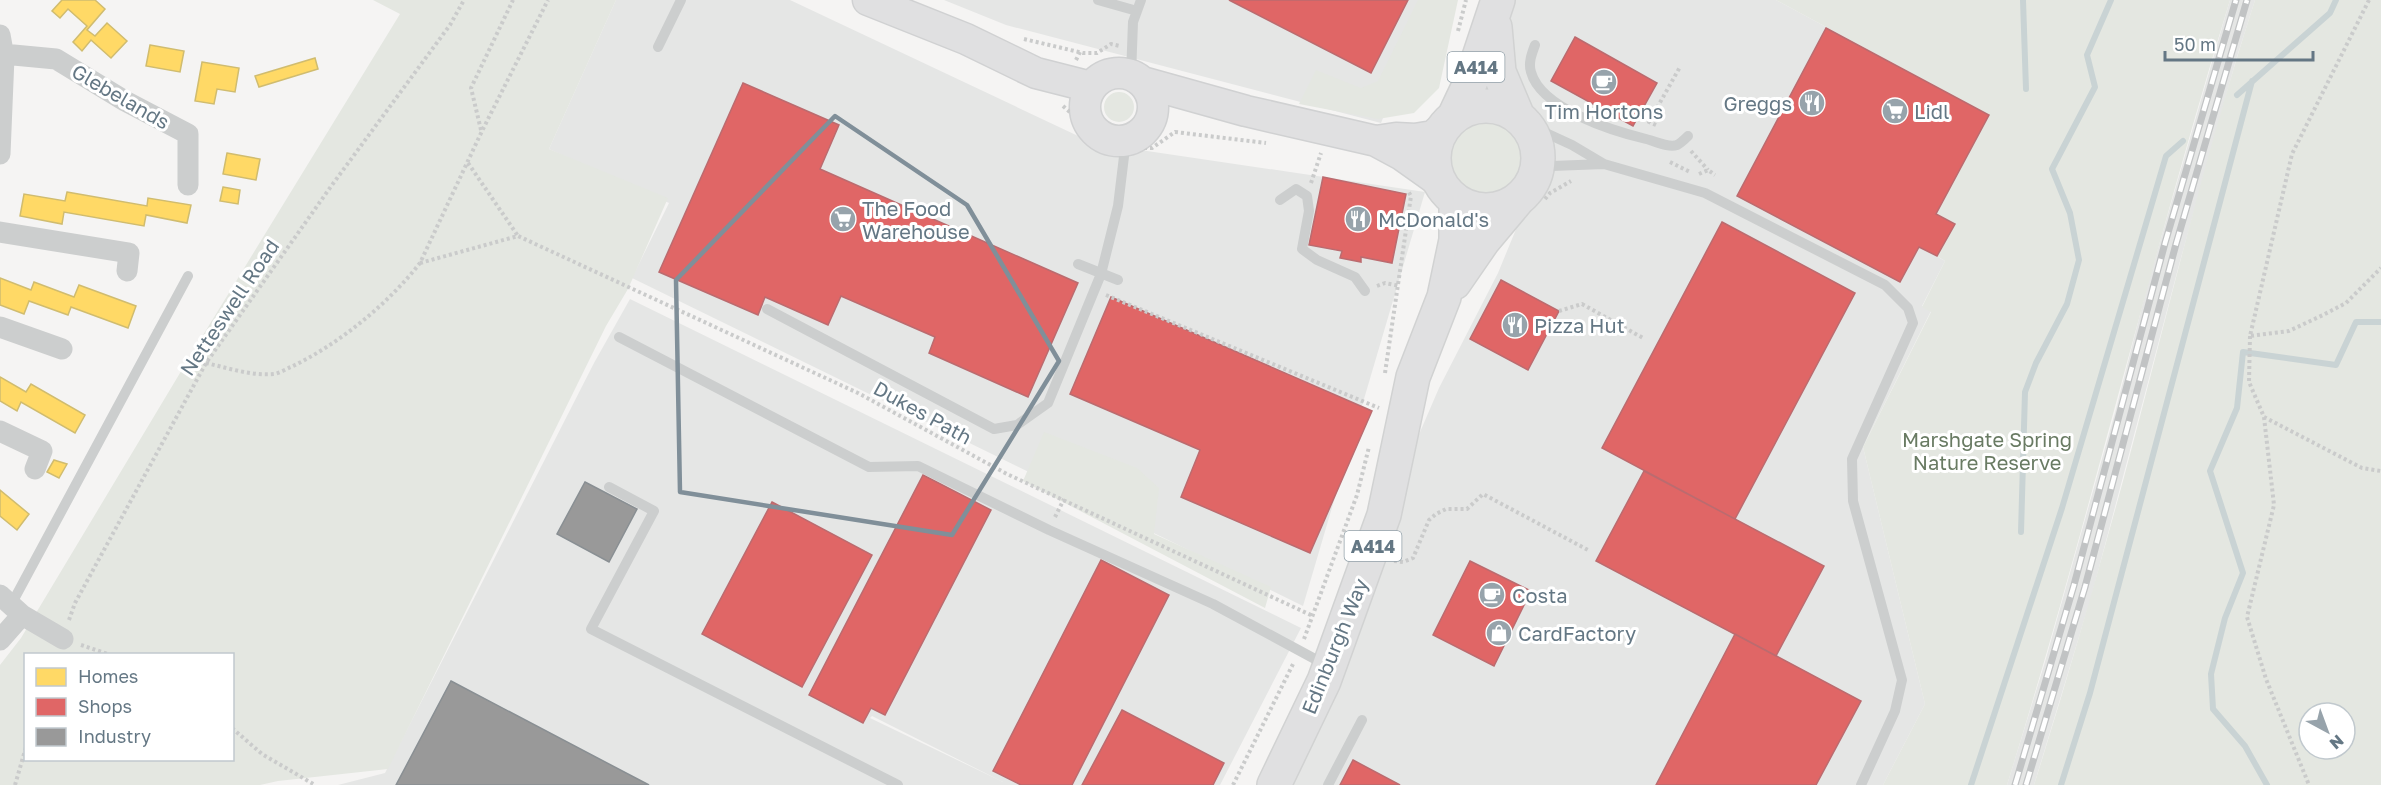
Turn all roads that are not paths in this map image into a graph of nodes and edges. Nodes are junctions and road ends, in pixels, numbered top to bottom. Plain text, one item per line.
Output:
1 (681, 0) edge
2 (868, 0) edge
3 (1098, 0) edge
4 (1141, 0) edge
5 (1486, 5) edge
6 (1137, 11) junction
7 (1, 45) edge
8 (1535, 45) dead end
9 (658, 47) dead end
10 (1036, 73) junction
11 (1136, 79) junction
12 (1088, 100) junction
13 (1246, 111) junction
14 (1152, 112) junction
15 (1451, 120) junction
16 (1521, 120) junction
17 (1685, 139) road end
18 (1376, 141) junction
19 (1125, 144) junction
20 (0, 154) edge
21 (1604, 164) junction
22 (188, 185) dead end
23 (1448, 191) junction
24 (1533, 192) junction
25 (1280, 200) dead end
26 (0, 232) edge
27 (1078, 264) dead end
28 (127, 271) dead end
29 (1101, 274) junction
30 (188, 276) dead end
31 (1118, 280) dead end
32 (1365, 291) road end
33 (1444, 297) junction
34 (767, 309) dead end
35 (0, 327) edge
36 (620, 337) dead end
37 (62, 349) dead end
38 (0, 430) edge
39 (35, 469) dead end
40 (609, 487) dead end
41 (11, 605) edge
42 (63, 639) road end
43 (0, 640) edge
44 (1329, 666) junction
45 (1362, 720) dead end
46 (898, 785) edge
47 (1274, 785) edge
48 (1328, 785) edge
49 (1861, 785) edge

1 - 9 lane
2 - 10 street
3 - 6 lane
4 - 6 lane
5 - 15 highway, A414
5 - 16 highway, A414
6 - 11 lane
7 - 20 street, Glebelands
7 - 22 street, Glebelands
8 - 17 lane
10 - 12 street
10 - 12 street
11 - 12 street
11 - 13 street
11 - 14 street
12 - 19 street
13 - 14 street
13 - 18 street
14 - 19 street
15 - 16 highway
15 - 18 street
15 - 23 highway
16 - 21 lane
16 - 24 highway
18 - 23 street
19 - 29 lane
21 - 24 lane
21 - 49 lane
23 - 24 highway
23 - 33 highway, Edinburgh Way / A414
24 - 33 highway, Edinburgh Way / A414
25 - 32 lane
26 - 28 street
27 - 29 lane
29 - 31 lane
29 - 34 lane
30 - 41 lane
33 - 44 highway, Edinburgh Way / A414
35 - 37 street
36 - 44 lane
38 - 39 street
40 - 46 lane
41 - 42 street
41 - 43 street
44 - 47 highway, Edinburgh Way / A414
45 - 48 lane

